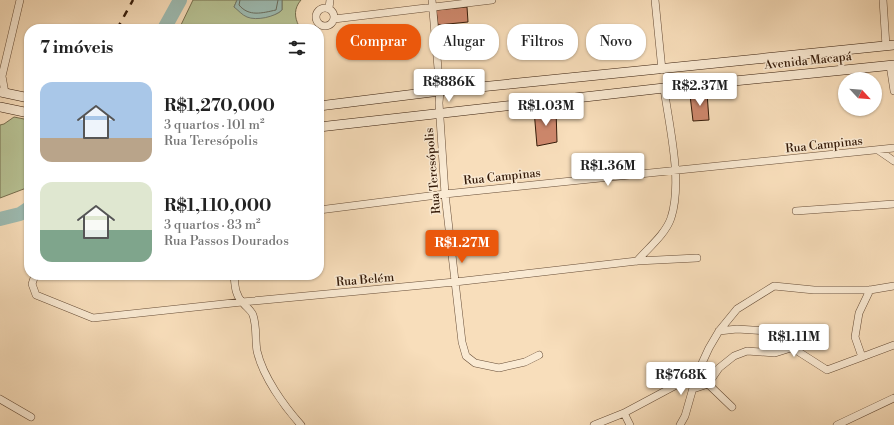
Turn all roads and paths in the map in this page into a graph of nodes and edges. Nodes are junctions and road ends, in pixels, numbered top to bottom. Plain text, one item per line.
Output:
1 (20, 0) edge
2 (330, 0) edge
3 (492, 0) edge
4 (655, 0) edge
5 (883, 0) edge
6 (432, 3) edge
7 (329, 8) junction
8 (334, 19) junction
9 (317, 24) edge
10 (324, 26) edge
11 (890, 45) edge
12 (892, 65) edge
13 (662, 70) junction
14 (664, 88) junction
15 (894, 90) edge
16 (440, 91) junction
17 (1, 92) edge
18 (24, 97) edge
19 (324, 105) edge
20 (0, 107) edge
21 (24, 112) edge
22 (440, 114) junction
23 (324, 126) edge
24 (894, 148) edge
25 (878, 150) junction
26 (894, 161) edge
27 (675, 170) junction
28 (445, 194) junction
29 (894, 204) edge
30 (324, 209) edge
31 (796, 211) dead end
32 (697, 258) dead end
33 (637, 261) junction
34 (33, 280) edge
35 (234, 280) edge
36 (455, 282) junction
37 (894, 286) edge
38 (870, 290) junction
39 (242, 302) junction
40 (719, 331) junction
41 (894, 345) edge
42 (794, 347) junction
43 (539, 355) dead end
44 (862, 357) junction
45 (697, 374) junction
46 (708, 384) junction
47 (693, 389) junction
48 (894, 398) edge
49 (0, 399) edge
50 (732, 406) dead end
51 (624, 413) junction
52 (31, 417) dead end
53 (301, 425) edge
54 (594, 425) edge
55 (630, 425) edge
56 (680, 425) edge
57 (837, 425) edge

1 - 17 street
2 - 7 street
3 - 6 street
4 - 13 street
5 - 11 street
6 - 8 street
6 - 16 street, Rua Teresópolis
7 - 8 street
7 - 9 street
8 - 10 street
11 - 13 main road, Avenida Macapá
12 - 14 main road, Avenida Macapá
12 - 15 street
13 - 16 main road, Avenida Macapá
14 - 22 main road, Avenida Macapá
14 - 27 street
16 - 19 main road, Avenida Macapá
16 - 22 street, Rua Teresópolis
17 - 18 main road
20 - 21 main road
22 - 23 main road, Avenida Macapá
22 - 28 street, Rua Teresópolis
24 - 25 street, Rua Campinas
25 - 26 street, Rua Campinas
25 - 27 street, Rua Campinas
27 - 28 street, Rua Campinas
27 - 33 street
28 - 30 street, Rua Campinas
28 - 36 street, Rua Teresópolis
29 - 31 street
32 - 33 street, Rua Belém
33 - 36 street, Rua Belém
34 - 39 street, Rua Belém
35 - 39 street
36 - 39 street, Rua Belém
36 - 43 street, Rua Teresópolis
37 - 38 street
38 - 40 street
38 - 44 street
39 - 53 street
40 - 42 street
40 - 45 street
41 - 44 street
42 - 44 street
42 - 46 street
45 - 47 street
45 - 51 street
46 - 47 street
46 - 50 street
47 - 56 street
48 - 57 street
49 - 52 street
51 - 54 street
51 - 55 street

